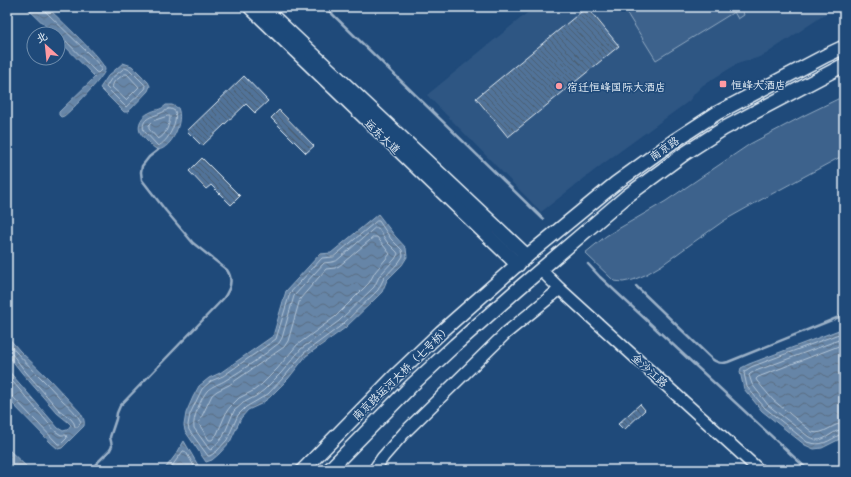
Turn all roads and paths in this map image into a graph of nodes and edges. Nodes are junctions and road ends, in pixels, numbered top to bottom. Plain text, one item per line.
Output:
1 (250, 7) edge
2 (263, 7) edge
3 (844, 47) edge
4 (844, 65) edge
5 (522, 261) junction
6 (541, 270) junction
7 (503, 278) joint
8 (560, 288) junction
9 (518, 290) joint
10 (303, 470) edge
11 (329, 470) edge
12 (374, 470) edge
13 (759, 470) edge

1 - 5 main road, 运东大道
2 - 5 main road, 运东大道
3 - 5 main road, 南京路
4 - 6 main road, 南京路
5 - 7 main road, 南京路
6 - 8 street, 金沙江路
6 - 9 main road, 南京路
7 - 10 main road, 南京路运河大桥（七号桥）
8 - 12 street
8 - 13 street, 金沙江路
9 - 11 main road, 南京路运河大桥（七号桥）

